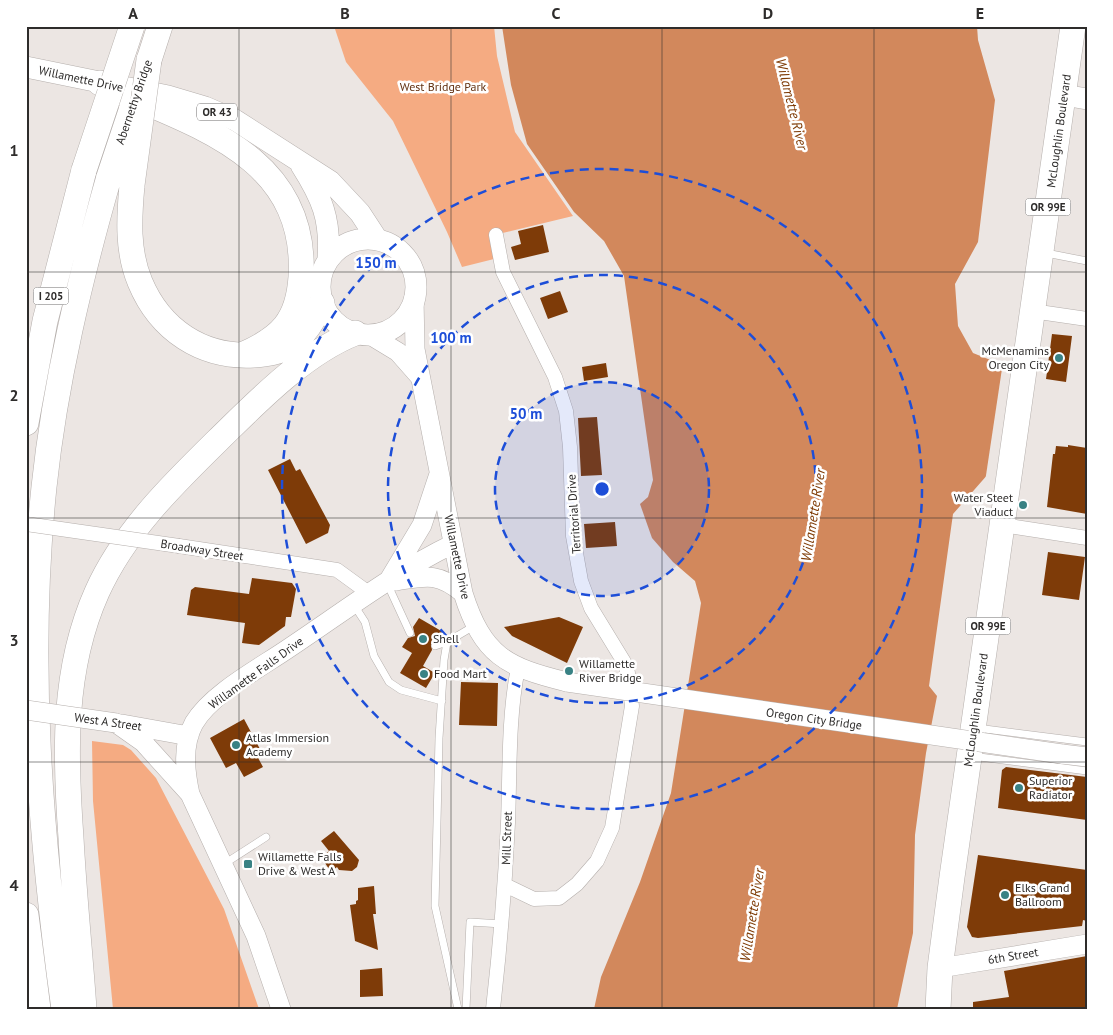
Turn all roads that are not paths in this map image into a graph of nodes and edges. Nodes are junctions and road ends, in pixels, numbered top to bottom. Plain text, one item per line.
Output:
1 (132, 26) edge
2 (160, 26) edge
3 (1073, 26) edge
4 (148, 60) junction
5 (26, 67) edge
6 (100, 83) junction
7 (1075, 97) edge
8 (298, 161) junction
9 (496, 235) dead end
10 (377, 239) junction
11 (1040, 252) junction
12 (328, 259) junction
13 (1087, 261) edge
14 (414, 298) junction
15 (322, 303) junction
16 (1031, 315) junction
17 (1087, 319) edge
18 (363, 334) junction
19 (242, 355) junction
20 (421, 378) junction
21 (26, 424) edge
22 (439, 474) junction
23 (26, 524) edge
24 (1002, 525) junction
25 (1087, 538) edge
26 (453, 544) junction
27 (387, 583) junction
28 (463, 593) junction
29 (370, 594) junction
30 (354, 605) junction
31 (475, 626) junction
32 (410, 632) dead end
33 (447, 642) junction
34 (435, 646) dead end
35 (518, 668) junction
36 (567, 682) joint
37 (442, 701) junction
38 (26, 710) edge
39 (116, 723) junction
40 (974, 728) junction
41 (189, 736) junction
42 (1087, 742) edge
43 (970, 755) junction
44 (1087, 758) edge
45 (1087, 771) edge
46 (190, 794) junction
47 (266, 837) dead end
48 (221, 866) junction
49 (506, 885) junction
50 (26, 915) edge
51 (502, 924) junction
52 (1087, 944) edge
53 (940, 968) junction
54 (38, 1009) edge
55 (64, 1009) edge
56 (84, 1009) edge
57 (281, 1009) edge
58 (458, 1009) edge
59 (466, 1009) edge
60 (493, 1009) edge
61 (938, 1009) edge

1 - 21 highway, Abernethy Bridge / I 205, bridge
2 - 4 highway, Abernethy Bridge / I 205
3 - 7 highway, McLoughlin Boulevard / OR 99E
4 - 19 highway, bridge
4 - 55 highway, Abernethy Bridge / I 205, bridge
5 - 6 main road, Willamette Drive / OR 43
6 - 8 main road, Willamette Drive / OR 43
6 - 19 highway
7 - 11 highway, McLoughlin Boulevard / OR 99E
8 - 10 main road, Willamette Drive / OR 43
8 - 12 main road, Willamette Drive / OR 43
9 - 49 street, Territorial Drive
10 - 12 main road
10 - 14 main road, OR 43
11 - 13 lane
11 - 16 highway, McLoughlin Boulevard / OR 99E
12 - 15 main road, OR 43
14 - 18 main road
14 - 20 main road, Willamette Drive / OR 43
15 - 18 main road
15 - 19 highway
16 - 17 street
16 - 24 highway, McLoughlin Boulevard / OR 99E
18 - 20 main road
18 - 56 highway
20 - 22 main road, Willamette Drive / OR 43
22 - 26 main road, Willamette Drive / OR 43
22 - 27 main road
23 - 29 street, Broadway Street, bridge
24 - 25 street
24 - 40 highway, McLoughlin Boulevard / OR 99E
26 - 27 main road, Willamette Falls Drive
26 - 28 main road, Willamette Drive / OR 43
27 - 28 main road
27 - 29 main road, Willamette Falls Drive
27 - 32 lane
28 - 31 main road, Willamette Drive / OR 43
29 - 30 main road, Willamette Falls Drive
30 - 37 lane
30 - 41 main road, Willamette Falls Drive
31 - 33 lane
31 - 35 main road, Willamette Drive / OR 43
33 - 34 lane
33 - 37 lane
35 - 36 main road, Willamette Drive / OR 43
35 - 49 street, Mill Street
36 - 44 main road, Oregon City Bridge / OR 43, bridge
37 - 58 lane
38 - 39 main road, West A Street, bridge
39 - 41 main road, West A Street
39 - 46 main road
40 - 42 lane
40 - 43 highway, McLoughlin Boulevard / OR 99E
41 - 46 main road, Willamette Falls Drive
43 - 45 lane
43 - 53 highway, McLoughlin Boulevard / OR 99E
46 - 48 main road, Willamette Falls Drive
47 - 48 lane
48 - 57 main road, Willamette Falls Drive
49 - 51 street, Mill Street
50 - 54 highway
51 - 59 lane
51 - 60 street, Mill Street
52 - 53 main road, 6th Street
53 - 61 highway, McLoughlin Boulevard / OR 99E

